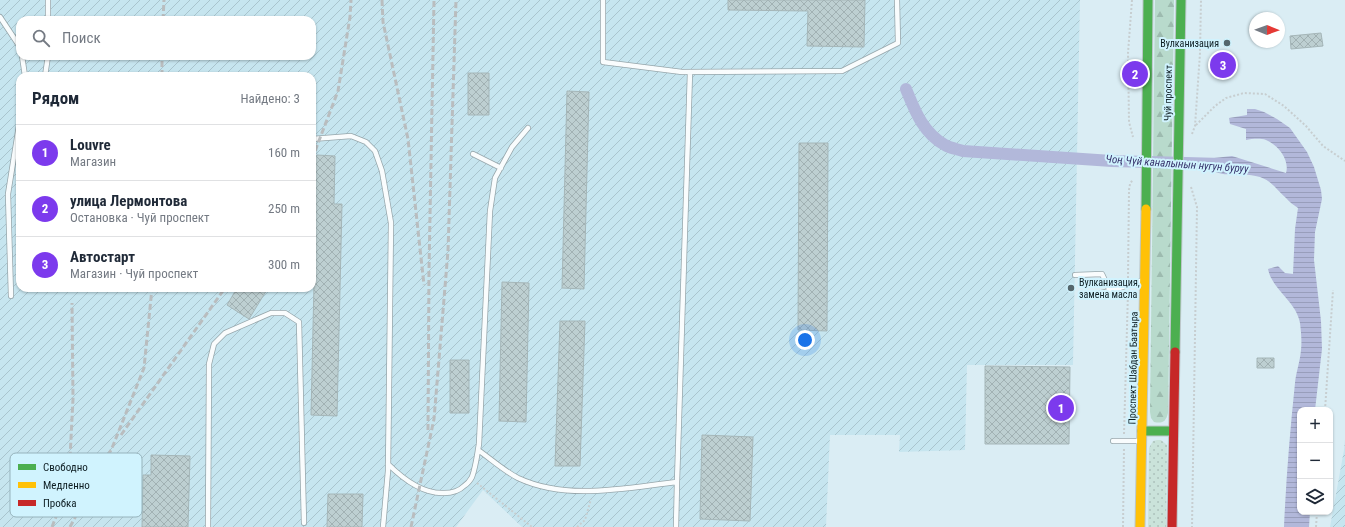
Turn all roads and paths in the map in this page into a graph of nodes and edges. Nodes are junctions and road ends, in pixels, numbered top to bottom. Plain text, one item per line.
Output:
1 (48, 0) edge
2 (603, 0) edge
3 (897, 0) edge
4 (1132, 0) edge
5 (1148, 0) edge
6 (1181, 0) edge
7 (1202, 0) edge
8 (48, 16) edge
9 (0, 17) edge
10 (16, 41) edge
11 (23, 60) edge
12 (47, 60) edge
13 (24, 72) edge
14 (46, 72) edge
15 (690, 72) junction
16 (1195, 126) junction
17 (528, 128) dead end
18 (1191, 138) dead end
19 (316, 139) edge
20 (1134, 139) dead end
21 (16, 144) edge
22 (473, 154) dead end
23 (1345, 161) edge
24 (501, 168) junction
25 (1136, 176) dead end
26 (1190, 185) dead end
27 (1146, 186) joint
28 (1075, 275) dead end
29 (1145, 280) junction
30 (1128, 285) junction
31 (1333, 290) dead end
32 (1110, 291) junction
33 (1087, 294) dead end
34 (11, 296) dead end
35 (1325, 407) edge
36 (1142, 431) junction
37 (1173, 431) junction
38 (1112, 441) dead end
39 (1124, 441) junction
40 (1142, 441) junction
41 (478, 450) junction
42 (388, 464) junction
43 (471, 479) junction
44 (677, 482) junction
45 (605, 490) junction
46 (1317, 515) edge
47 (304, 523) dead end
48 (208, 527) edge
49 (383, 527) edge
50 (532, 527) edge
51 (577, 527) edge
52 (676, 527) edge
53 (1123, 527) edge
54 (1140, 527) edge
55 (1172, 527) edge
56 (1192, 527) edge
57 (1316, 527) edge

1 - 8 lane
2 - 15 lane
3 - 15 lane
4 - 20 path
5 - 27 main road, Чуй проспект
6 - 37 main road, Чуй проспект
7 - 16 path
9 - 10 lane
11 - 13 lane
12 - 14 lane
15 - 44 lane
16 - 18 path
16 - 23 path
17 - 24 lane
19 - 42 lane
21 - 34 lane
22 - 24 lane
24 - 41 lane
25 - 30 path
26 - 56 path
27 - 29 main road, Проспект Шабдан Баатыра
28 - 32 lane
29 - 30 lane
29 - 36 main road, Проспект Шабдан Баатыра
30 - 32 lane
30 - 39 path
31 - 35 path
32 - 33 lane
36 - 37 main road
36 - 40 main road, Проспект Шабдан Баатыра
37 - 55 main road
38 - 39 lane
39 - 40 lane
39 - 53 path
40 - 54 main road, Проспект Шабдан Баатыра
41 - 43 lane
41 - 45 lane
42 - 43 lane
42 - 49 lane
43 - 50 path
44 - 45 lane
44 - 52 lane
45 - 51 path
46 - 57 path
47 - 48 lane

